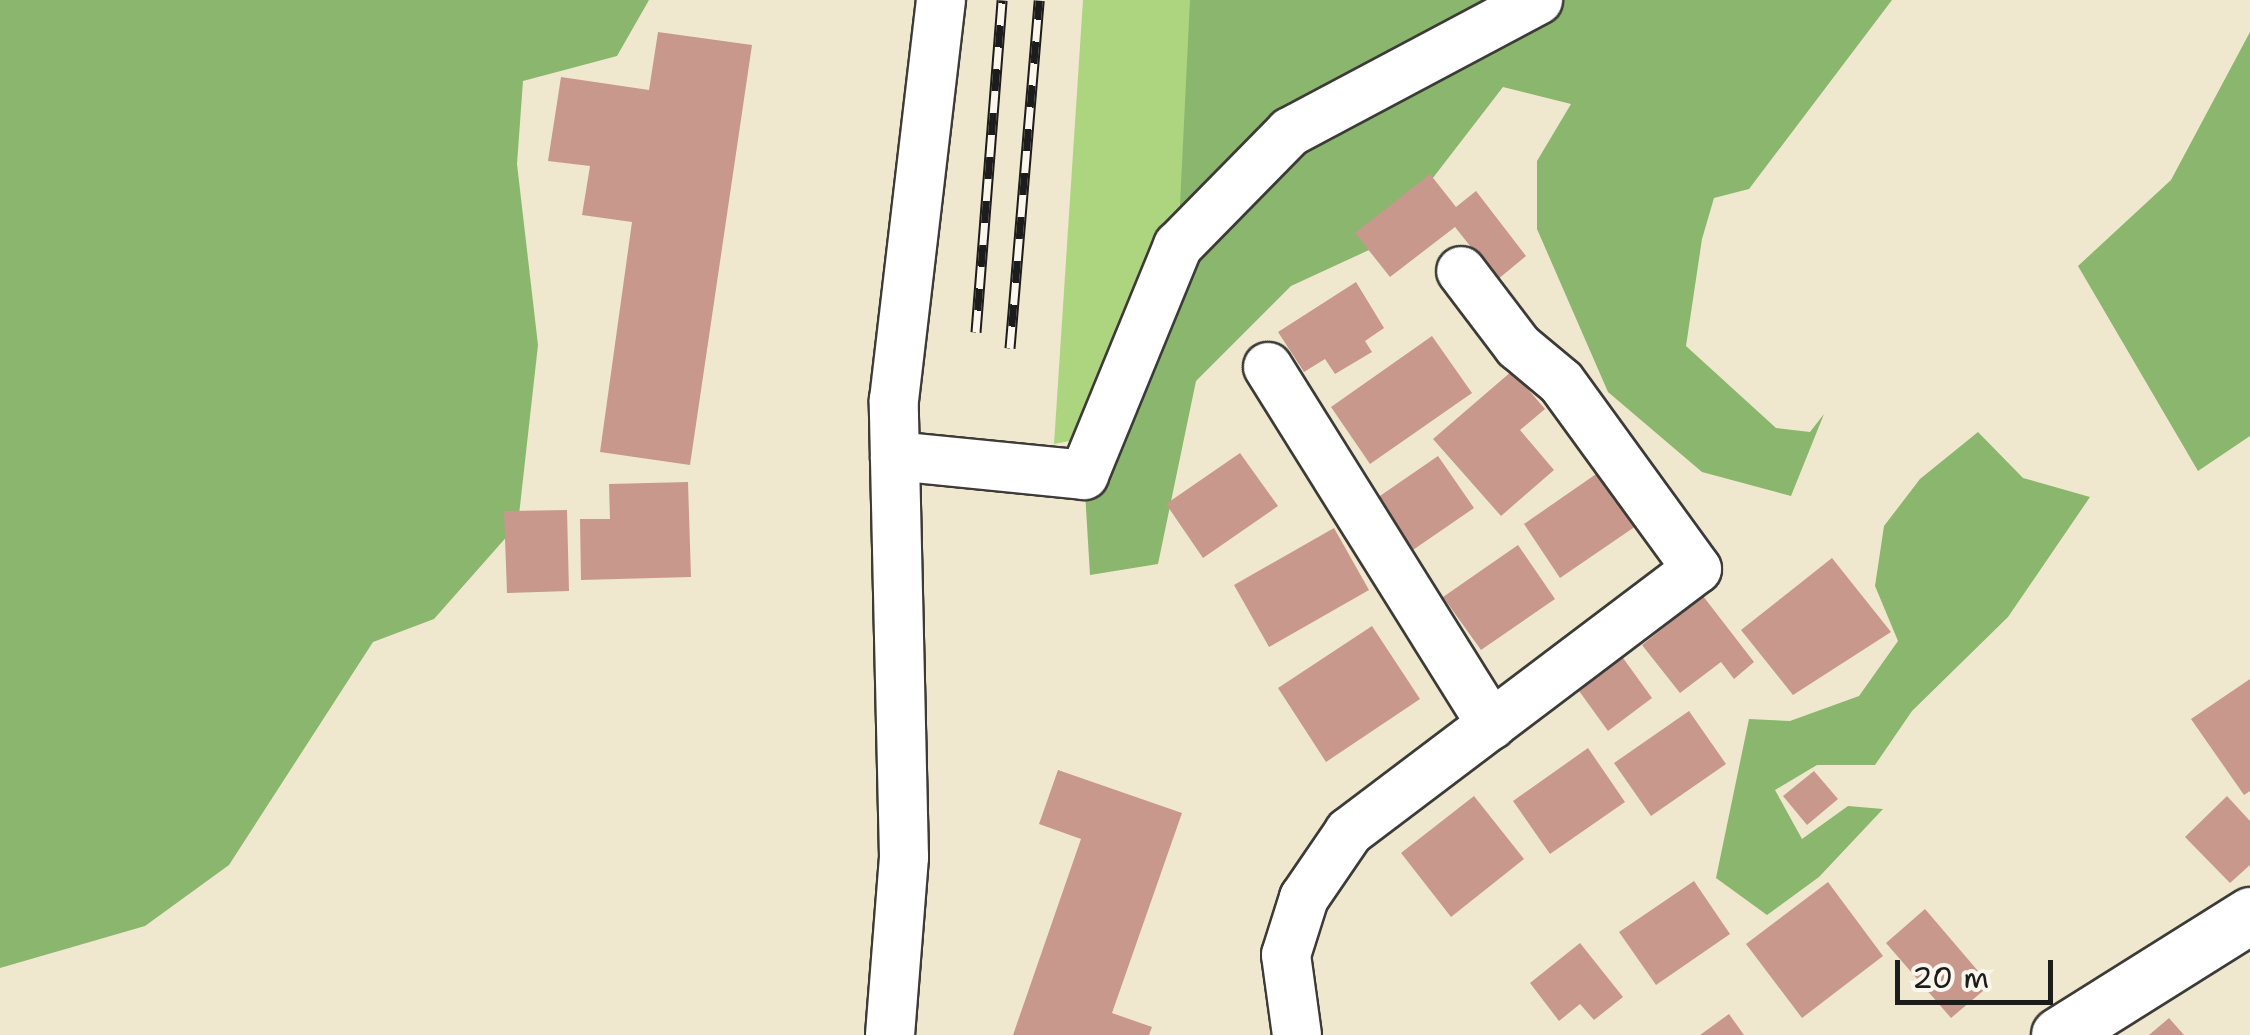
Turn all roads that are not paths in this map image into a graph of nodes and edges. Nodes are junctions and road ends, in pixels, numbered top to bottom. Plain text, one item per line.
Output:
1 (941, 0) edge
2 (1538, 0) edge
3 (1461, 271) dead end
4 (1268, 367) dead end
5 (895, 456) junction
6 (1492, 725) junction
7 (2250, 915) edge
8 (890, 1035) edge
9 (1298, 1035) edge
10 (2059, 1035) edge

1 - 5 street
2 - 5 street
3 - 6 street
4 - 6 street
5 - 8 street
6 - 9 street
7 - 10 main road

